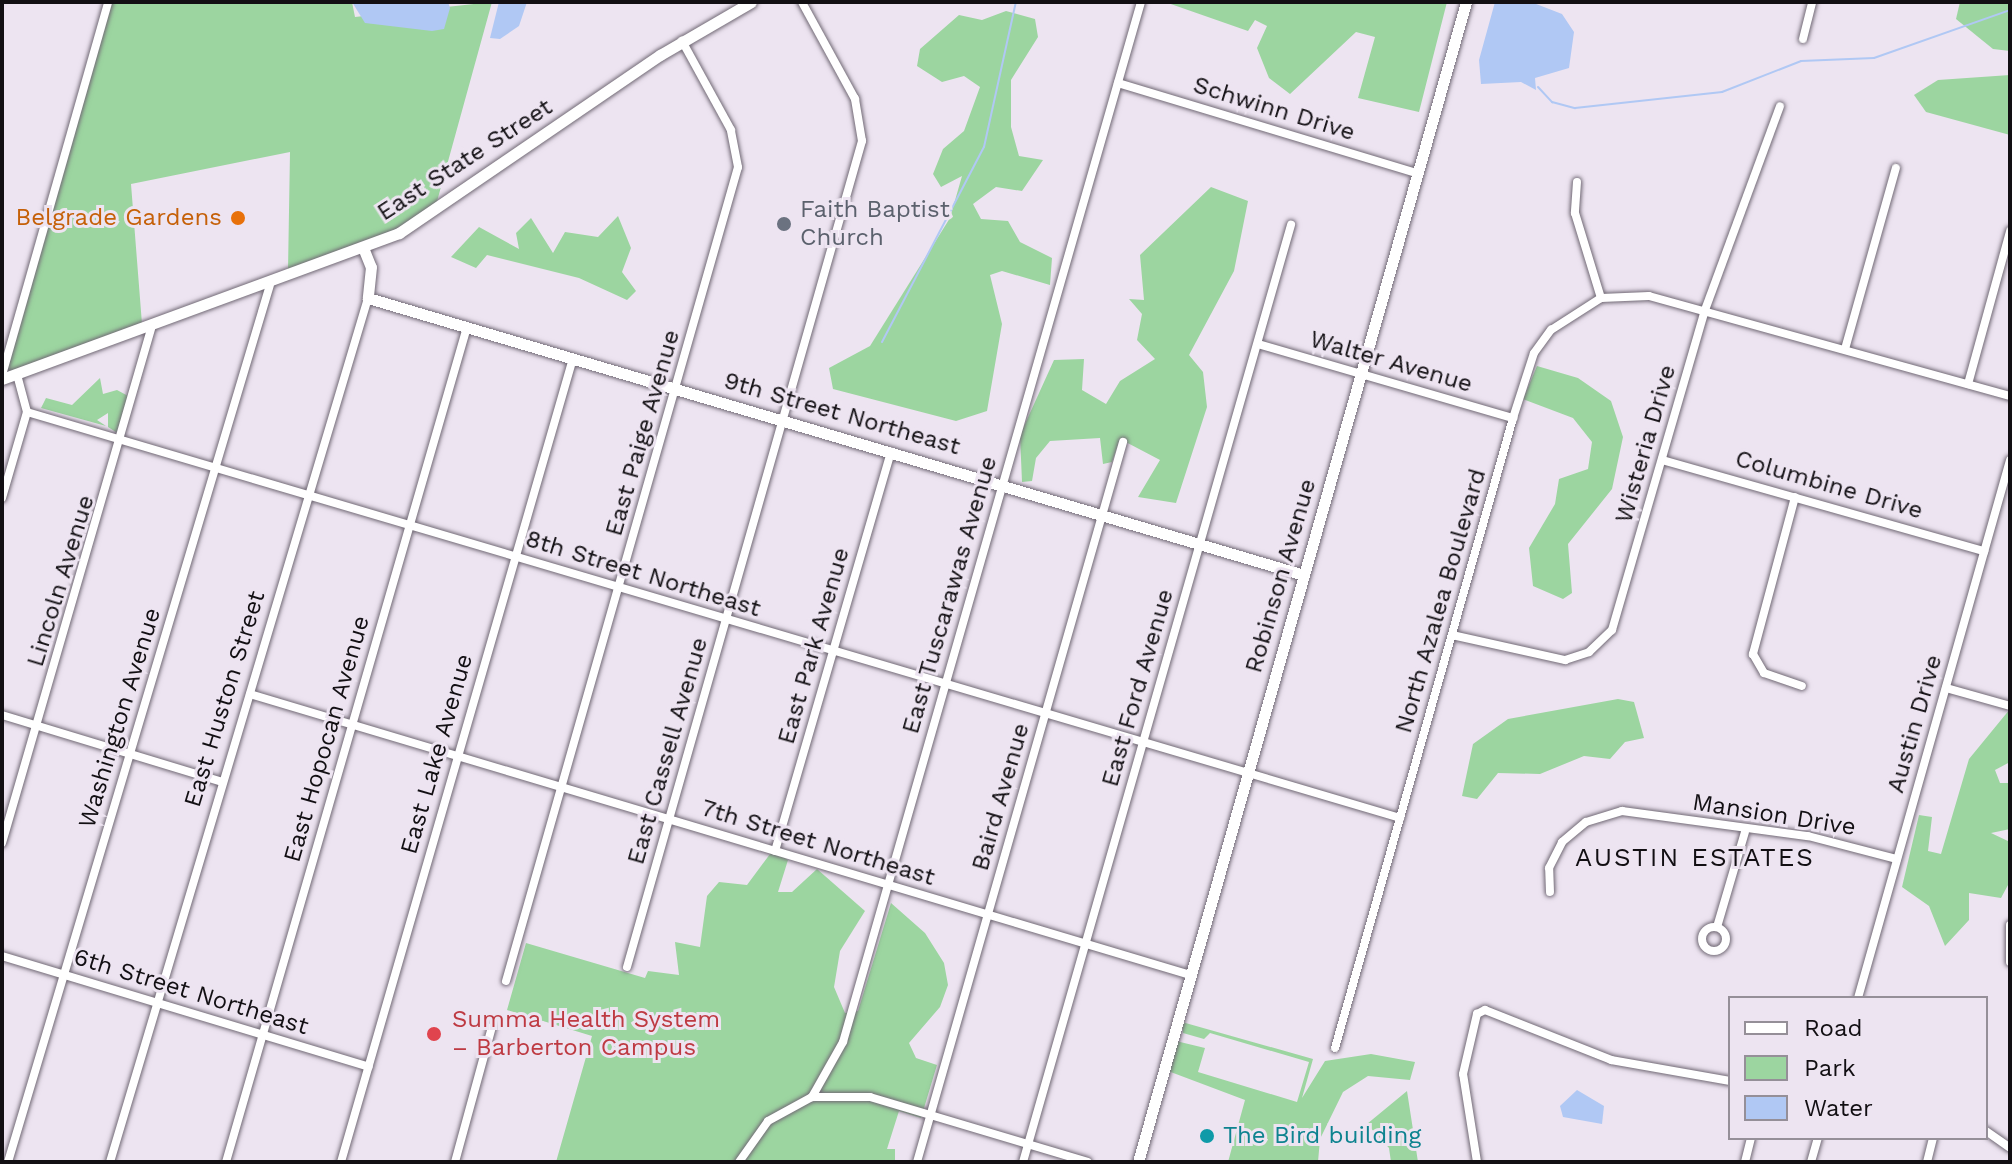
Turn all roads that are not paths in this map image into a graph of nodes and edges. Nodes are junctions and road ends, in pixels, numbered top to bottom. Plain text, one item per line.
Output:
1 (108, 2) edge
2 (751, 2) edge
3 (802, 2) edge
4 (1141, 2) edge
5 (1466, 2) edge
6 (1812, 2) edge
7 (1803, 39) dead end
8 (682, 41) junction
9 (1118, 83) junction
10 (1780, 106) dead end
11 (1896, 168) dead end
12 (1419, 174) junction
13 (1577, 182) dead end
14 (1291, 225) dead end
15 (2010, 231) edge
16 (364, 250) junction
17 (270, 285) junction
18 (368, 298) junction
19 (1601, 298) junction
20 (1705, 310) junction
21 (467, 327) junction
22 (151, 329) junction
23 (1258, 344) junction
24 (1845, 349) junction
25 (573, 358) junction
26 (17, 375) junction
27 (1362, 375) junction
28 (2, 377) edge
29 (1968, 384) junction
30 (676, 388) junction
31 (2010, 396) edge
32 (27, 412) junction
33 (1513, 418) junction
34 (783, 420) junction
35 (124, 440) junction
36 (1123, 442) dead end
37 (891, 452) junction
38 (1662, 460) junction
39 (2010, 460) edge
40 (216, 468) junction
41 (1003, 485) junction
42 (310, 496) junction
43 (1795, 497) junction
44 (2, 498) edge
45 (1103, 515) junction
46 (410, 526) junction
47 (1200, 543) junction
48 (1984, 551) junction
49 (514, 556) junction
50 (1304, 575) junction
51 (620, 588) junction
52 (726, 619) junction
53 (1452, 635) junction
54 (834, 652) junction
55 (945, 685) junction
56 (1802, 686) dead end
57 (1946, 688) junction
58 (250, 694) junction
59 (2010, 706) edge
60 (1045, 714) junction
61 (2, 715) edge
62 (352, 725) junction
63 (38, 726) junction
64 (1144, 744) junction
65 (130, 754) junction
66 (457, 756) junction
67 (1247, 774) junction
68 (222, 782) junction
69 (562, 788) junction
70 (1400, 818) junction
71 (669, 820) junction
72 (1745, 832) junction
73 (2, 843) edge
74 (775, 851) junction
75 (1897, 859) junction
76 (888, 885) junction
77 (1550, 892) dead end
78 (988, 915) junction
79 (2010, 925) edge
80 (1717, 927) dead end
81 (1086, 944) junction
82 (2, 956) edge
83 (2010, 962) edge
84 (627, 967) dead end
85 (64, 975) junction
86 (1190, 975) junction
87 (506, 981) dead end
88 (1859, 996) edge
89 (158, 1003) junction
90 (492, 1027) dead end
91 (263, 1035) junction
92 (1335, 1048) dead end
93 (369, 1067) junction
94 (1728, 1081) edge
95 (812, 1097) junction
96 (931, 1115) junction
97 (1988, 1132) edge
98 (1750, 1140) edge
99 (1817, 1140) edge
100 (1932, 1140) edge
101 (1029, 1144) junction
102 (2010, 1148) edge
103 (8, 1162) edge
104 (110, 1162) edge
105 (226, 1162) edge
106 (341, 1162) edge
107 (455, 1162) edge
108 (739, 1162) edge
109 (917, 1162) edge
110 (1023, 1162) edge
111 (1088, 1162) edge
112 (1138, 1162) edge
113 (1477, 1162) edge
114 (1745, 1162) edge
115 (1811, 1162) edge
116 (1927, 1162) edge

1 - 28 street
2 - 8 street, East State Street
3 - 34 street, East Cassell Avenue
4 - 9 street, East Tuscarawas Avenue
5 - 12 street, Robinson Avenue
6 - 7 street
8 - 16 street, East State Street
8 - 30 street, East Paige Avenue
9 - 12 street, Schwinn Drive
9 - 41 street, East Tuscarawas Avenue
10 - 20 street, Wisteria Drive
11 - 24 street
12 - 27 street, Robinson Avenue
13 - 19 street
14 - 23 street, East Ford Avenue
15 - 29 street
16 - 17 street, East State Street
16 - 18 street, East Huston Street
17 - 22 street, East State Street
17 - 40 street, Washington Avenue
18 - 21 street, 9th Street Northeast
18 - 42 street, East Huston Street
19 - 20 street
19 - 33 street, North Azalea Boulevard
20 - 24 street
20 - 38 street, Wisteria Drive
21 - 25 street, 9th Street Northeast
21 - 46 street, East Hopocan Avenue
22 - 26 street, East State Street
22 - 35 street, Lincoln Avenue
23 - 27 street, Walter Avenue
23 - 47 street, East Ford Avenue
24 - 29 street
25 - 30 street, 9th Street Northeast
25 - 49 street, East Lake Avenue
26 - 28 street, East State Street
26 - 32 street
27 - 33 street, Walter Avenue
27 - 50 street, Robinson Avenue
29 - 31 street
30 - 34 street, 9th Street Northeast
30 - 51 street, East Paige Avenue
32 - 35 street, 8th Street Northeast
32 - 44 street
33 - 53 street, North Azalea Boulevard
34 - 37 street, 9th Street Northeast
34 - 52 street, East Cassell Avenue
35 - 40 street, 8th Street Northeast
35 - 63 street, Lincoln Avenue
36 - 45 street, Baird Avenue
37 - 41 street, 9th Street Northeast
37 - 54 street, East Park Avenue
38 - 43 street, Columbine Drive
38 - 53 street, Wisteria Drive
39 - 48 street, Austin Drive
40 - 42 street, 8th Street Northeast
40 - 65 street, Washington Avenue
41 - 45 street, 9th Street Northeast
41 - 55 street, East Tuscarawas Avenue
42 - 46 street, 8th Street Northeast
42 - 58 street, East Huston Street
43 - 48 street, Columbine Drive
43 - 56 street
45 - 47 street, 9th Street Northeast
45 - 60 street, Baird Avenue
46 - 49 street, 8th Street Northeast
46 - 62 street, East Hopocan Avenue
47 - 50 street, 9th Street Northeast
47 - 64 street, East Ford Avenue
48 - 57 street, Austin Drive
49 - 51 street, 8th Street Northeast
49 - 66 street, East Lake Avenue
50 - 67 street, Robinson Avenue
51 - 52 street, 8th Street Northeast
51 - 69 street, East Paige Avenue
52 - 54 street, 8th Street Northeast
52 - 71 street, East Cassell Avenue
53 - 70 street, North Azalea Boulevard
54 - 55 street, 8th Street Northeast
54 - 74 street, East Park Avenue
55 - 60 street, 8th Street Northeast
55 - 76 street, East Tuscarawas Avenue
57 - 59 street
57 - 75 street, Austin Drive
58 - 62 street, 7th Street Northeast
58 - 68 street, East Huston Street
60 - 64 street, 8th Street Northeast
60 - 78 street, Baird Avenue
61 - 63 street
62 - 66 street, 7th Street Northeast
62 - 91 street, East Hopocan Avenue
63 - 65 street
63 - 73 street, Lincoln Avenue
64 - 67 street, 8th Street Northeast
64 - 81 street, East Ford Avenue
65 - 68 street
65 - 85 street, Washington Avenue
66 - 69 street, 7th Street Northeast
66 - 93 street, East Lake Avenue
67 - 70 street, 8th Street Northeast
67 - 86 street, Robinson Avenue
68 - 89 street, East Huston Street
69 - 71 street, 7th Street Northeast
69 - 87 street, East Paige Avenue
70 - 92 street, North Azalea Boulevard
71 - 74 street, 7th Street Northeast
71 - 84 street, East Cassell Avenue
72 - 75 street, Mansion Drive
72 - 77 street, Mansion Drive
72 - 80 street
74 - 76 street, 7th Street Northeast
75 - 88 street, Austin Drive
76 - 78 street, 7th Street Northeast
76 - 95 street, East Tuscarawas Avenue
78 - 81 street, 7th Street Northeast
78 - 96 street, Baird Avenue
79 - 83 street
81 - 86 street, 7th Street Northeast
81 - 101 street, East Ford Avenue
82 - 85 street, 6th Street Northeast
85 - 89 street, 6th Street Northeast
85 - 103 street, Washington Avenue
86 - 112 street, Robinson Avenue
89 - 91 street, 6th Street Northeast
89 - 104 street, East Huston Street
90 - 107 street
91 - 93 street, 6th Street Northeast
91 - 105 street, East Hopocan Avenue
93 - 106 street, East Lake Avenue
94 - 113 street
95 - 96 street
95 - 108 street
96 - 101 street
96 - 109 street, Baird Avenue
97 - 102 street
98 - 114 street
99 - 115 street
100 - 116 street
101 - 110 street, East Ford Avenue
101 - 111 street

